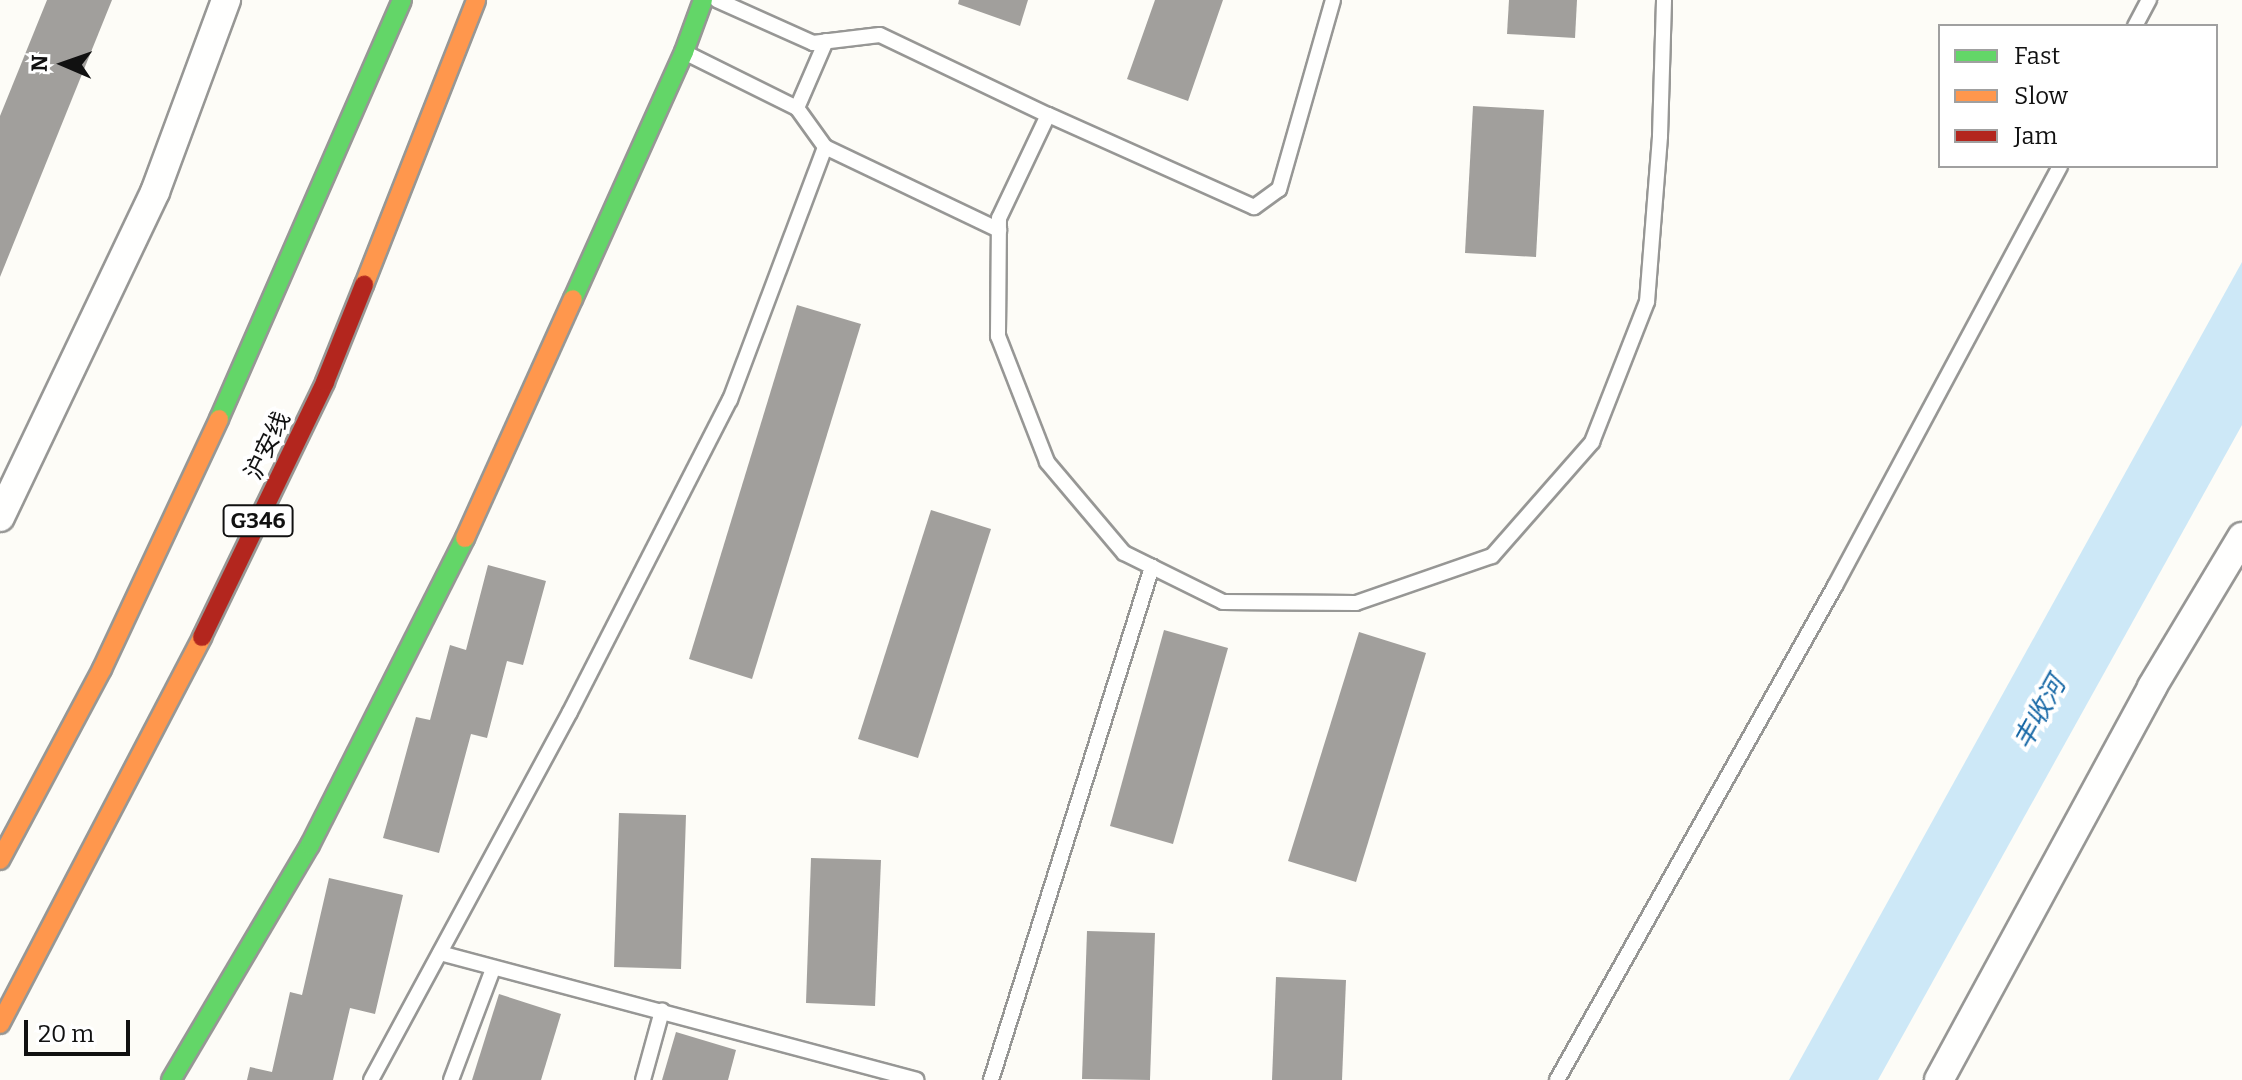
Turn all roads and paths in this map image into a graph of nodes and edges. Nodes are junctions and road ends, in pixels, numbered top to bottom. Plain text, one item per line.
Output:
1 (226, 0) edge
2 (402, 0) edge
3 (476, 0) edge
4 (703, 0) edge
5 (717, 0) edge
6 (1333, 0) edge
7 (1664, 0) edge
8 (2149, 0) edge
9 (2136, 24) edge
10 (826, 41) junction
11 (684, 52) junction
12 (797, 108) junction
13 (1048, 115) junction
14 (825, 147) junction
15 (2059, 168) edge
16 (999, 230) junction
17 (0, 517) edge
18 (2242, 537) edge
19 (1152, 567) junction
20 (0, 860) edge
21 (440, 953) junction
22 (493, 969) junction
23 (662, 1011) junction
24 (0, 1024) edge
25 (171, 1080) edge
26 (371, 1080) edge
27 (451, 1080) edge
28 (643, 1080) edge
29 (916, 1080) edge
30 (991, 1080) edge
31 (1557, 1080) edge
32 (1939, 1080) edge

1 - 17 street
2 - 20 main road
3 - 24 main road, 沪安线 / G346
4 - 11 main road
5 - 10 lane
6 - 13 lane
7 - 19 lane
8 - 9 lane
10 - 12 lane
10 - 13 lane
11 - 12 lane
11 - 25 main road
12 - 14 lane
13 - 16 lane
14 - 16 lane
14 - 21 lane
15 - 31 lane
16 - 19 lane
18 - 32 street
19 - 30 lane
21 - 22 lane
21 - 26 lane
22 - 23 lane
22 - 27 lane
23 - 28 lane
23 - 29 lane

